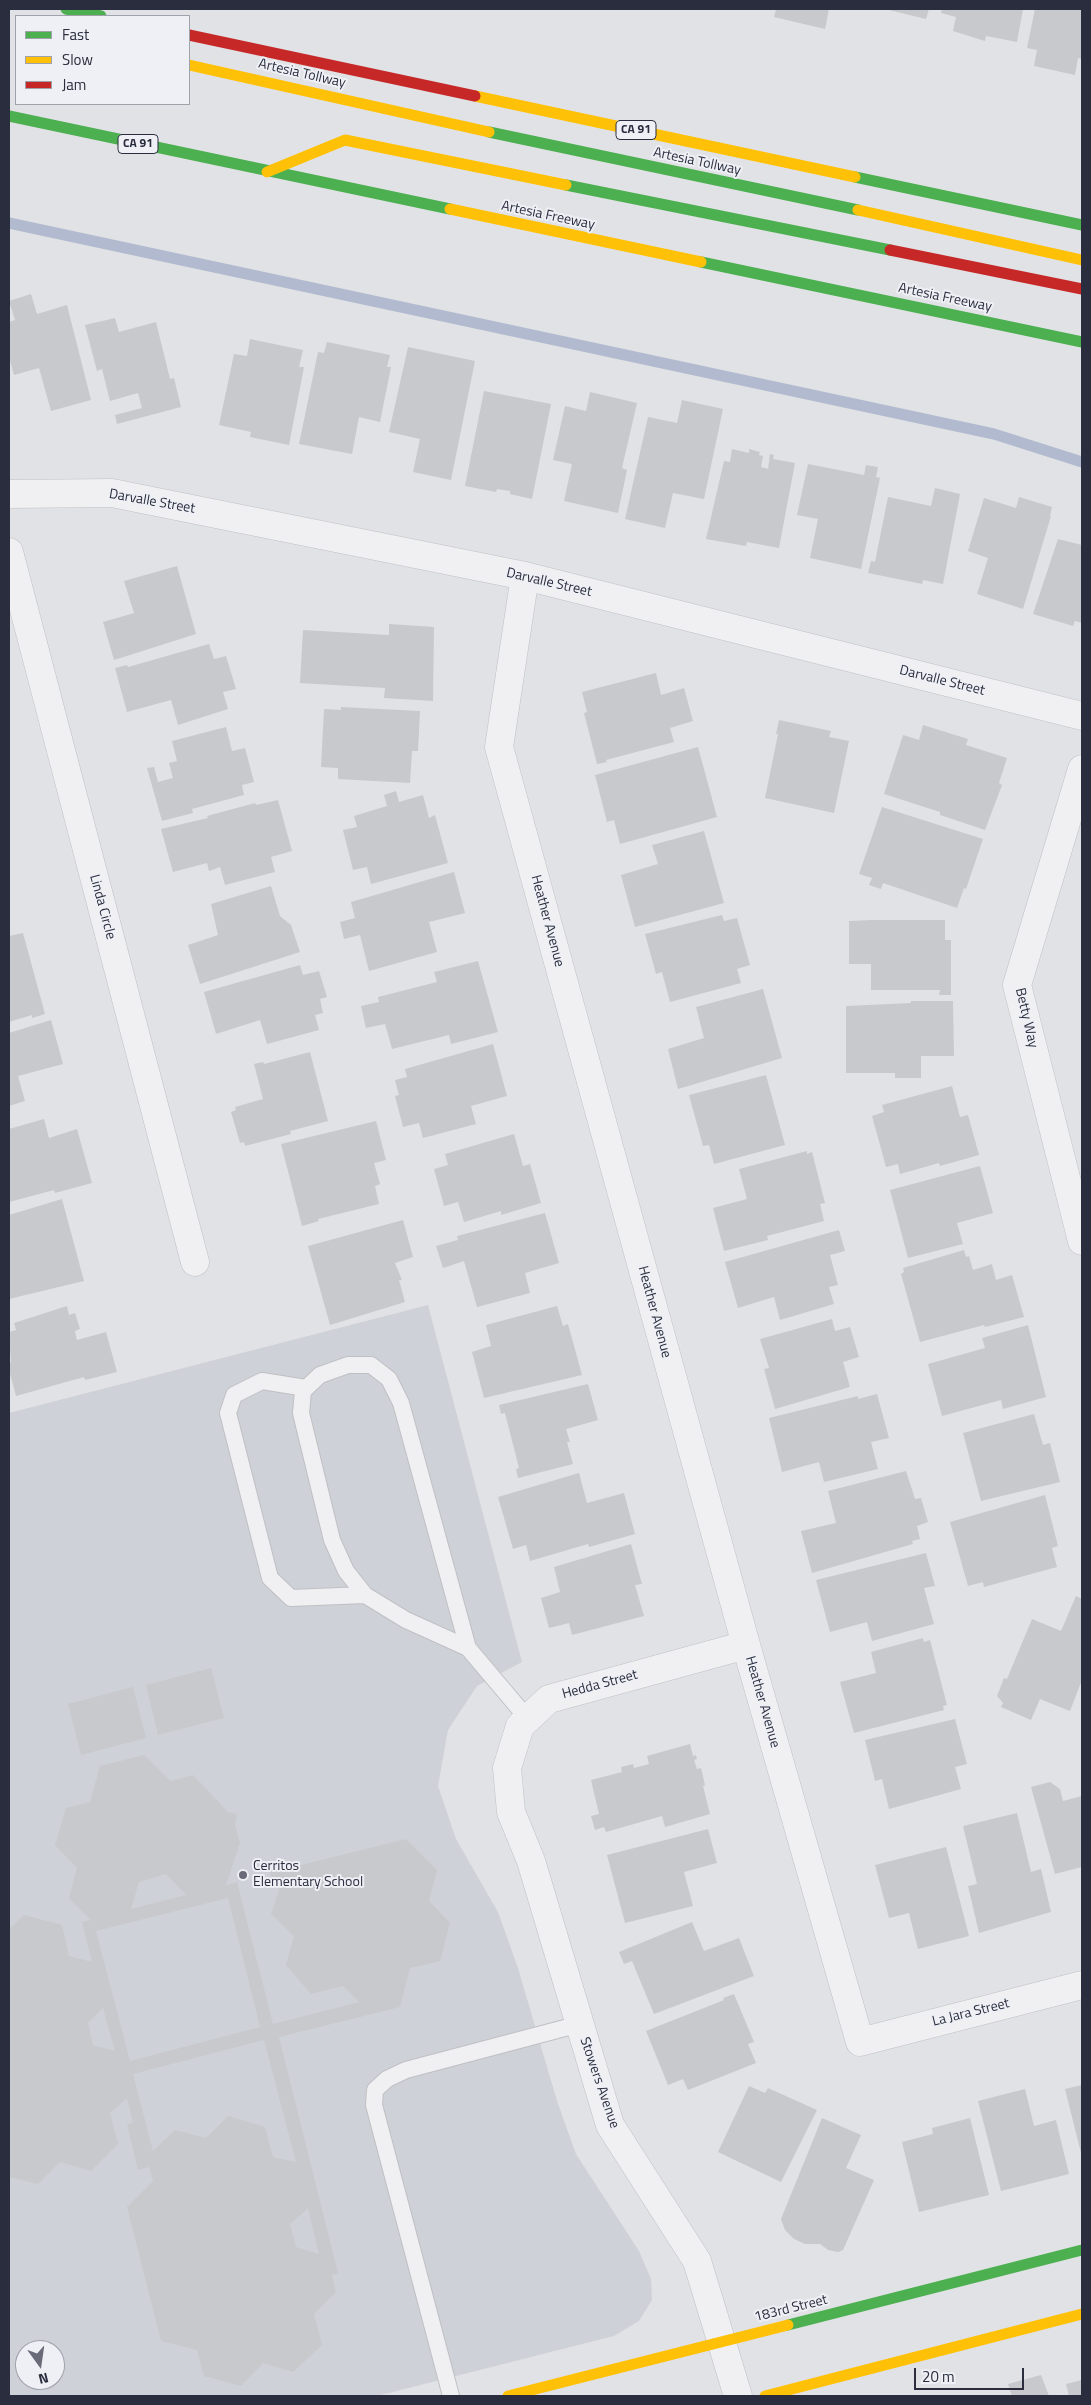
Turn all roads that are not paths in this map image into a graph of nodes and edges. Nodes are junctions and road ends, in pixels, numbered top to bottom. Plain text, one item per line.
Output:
1 (66, 9) edge
2 (96, 15) edge
3 (190, 35) edge
4 (190, 65) edge
5 (9, 116) edge
6 (267, 172) junction
7 (1082, 225) edge
8 (1082, 260) edge
9 (1082, 289) edge
10 (1082, 342) edge
11 (9, 494) edge
12 (9, 552) edge
13 (525, 576) junction
14 (1082, 716) edge
15 (1082, 769) edge
16 (1082, 1241) edge
17 (194, 1262) dead end
18 (306, 1388) junction
19 (366, 1595) junction
20 (746, 1646) junction
21 (468, 1648) junction
22 (528, 1719) junction
23 (511, 1812) joint
24 (1082, 1985) edge
25 (580, 2024) junction
26 (860, 2042) joint
27 (1082, 2250) edge
28 (1082, 2314) edge
29 (721, 2342) junction
30 (451, 2396) edge
31 (508, 2396) edge
32 (738, 2396) edge
33 (765, 2396) edge

1 - 2 main road
3 - 7 main road, CA 91
4 - 8 main road, Artesia Tollway
5 - 6 main road, Artesia Freeway / CA 91
6 - 9 main road
6 - 10 main road, Artesia Freeway / CA 91
11 - 13 street, Darvalle Street
12 - 17 street, Linda Circle
13 - 14 street, Darvalle Street
13 - 20 street, Heather Avenue
15 - 16 street, Betty Way
18 - 19 lane
18 - 19 lane
18 - 21 lane
19 - 21 lane
20 - 22 street, Hedda Street
20 - 26 street, Heather Avenue
21 - 22 lane
22 - 23 street, Hedda Street
23 - 25 street, Stowers Avenue
24 - 26 street, La Jara Street
25 - 29 street, Stowers Avenue
25 - 30 lane
27 - 29 main road, 183rd Street
28 - 33 main road
29 - 31 main road, 183rd Street
29 - 32 street, Stowers Avenue

